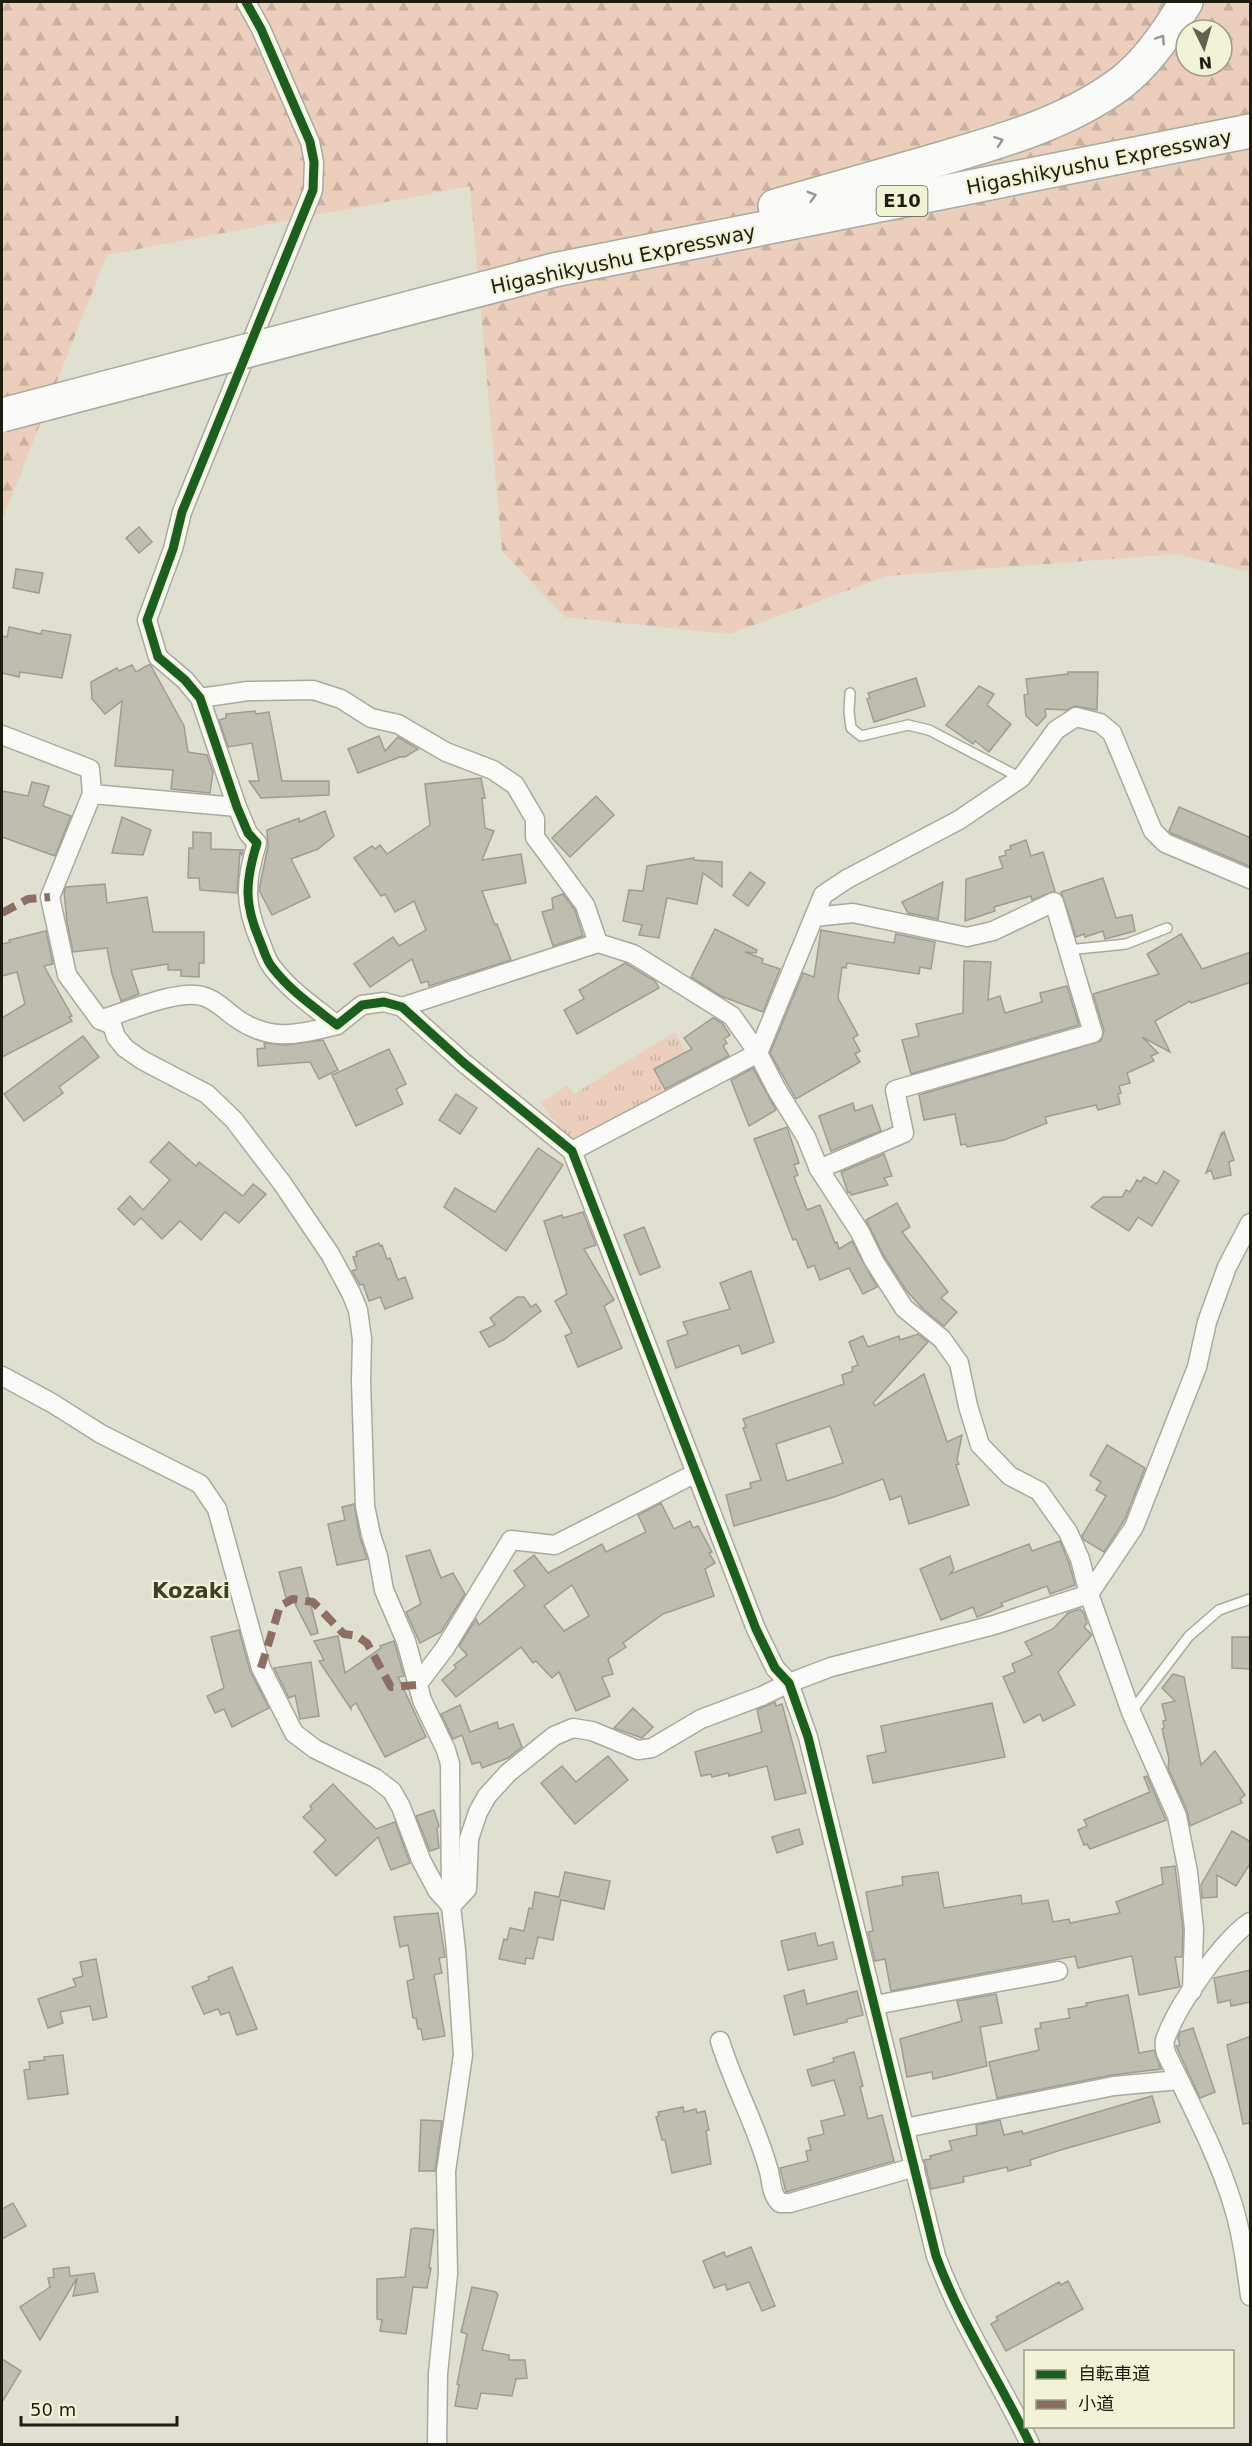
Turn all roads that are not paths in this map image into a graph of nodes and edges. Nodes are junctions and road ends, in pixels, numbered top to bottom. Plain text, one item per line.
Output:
1 (246, 2) edge
2 (1186, 2) edge
3 (1251, 131) edge
4 (1251, 151) edge
5 (686, 244) junction
6 (554, 270) junction
7 (2, 415) edge
8 (850, 693) dead end
9 (200, 698) junction
10 (2, 735) edge
11 (1021, 778) junction
12 (92, 794) junction
13 (237, 807) junction
14 (1251, 879) edge
15 (814, 917) junction
16 (1167, 928) dead end
17 (598, 943) junction
18 (1068, 950) junction
19 (402, 1008) junction
20 (100, 1020) junction
21 (337, 1025) junction
22 (758, 1053) junction
23 (572, 1151) junction
24 (819, 1169) junction
25 (1251, 1223) edge
26 (2, 1376) edge
27 (696, 1473) junction
28 (1089, 1594) junction
29 (1251, 1599) edge
30 (789, 1683) junction
31 (417, 1685) junction
32 (1131, 1712) junction
33 (451, 1906) junction
34 (1251, 1922) edge
35 (1058, 1971) dead end
36 (1192, 1991) junction
37 (875, 2005) junction
38 (720, 2041) dead end
39 (1179, 2080) junction
40 (905, 2128) junction
41 (915, 2167) junction
42 (1251, 2296) edge
43 (437, 2445) edge
44 (1030, 2445) edge

1 - 9 street
6 -> 2 highway
3 - 5 highway, Higashikyushu Expressway / E10
4 - 5 highway
5 - 6 highway, Higashikyushu Expressway / E10
6 - 7 highway, Higashikyushu Expressway / E10, bridge
8 - 11 lane
9 - 13 street
9 - 17 street
10 - 12 street
11 - 14 street
11 - 15 street
12 - 13 street
12 - 20 street
13 - 21 street
15 - 18 street
15 - 22 street
16 - 18 lane
17 - 19 street
17 - 22 street
18 - 24 street
19 - 21 street
19 - 23 street
20 - 21 street
20 - 31 street
22 - 23 street
22 - 24 street
23 - 27 street
24 - 28 street
25 - 28 street
26 - 33 street
27 - 30 street
27 - 31 street
28 - 30 street
28 - 32 street
29 - 32 lane
30 - 33 street
30 - 37 street
31 - 33 street
32 - 36 street
33 - 43 street
34 - 36 street
35 - 37 street
36 - 39 street
37 - 40 street
38 - 41 street
39 - 40 street
39 - 42 street
40 - 41 street
41 - 44 street

